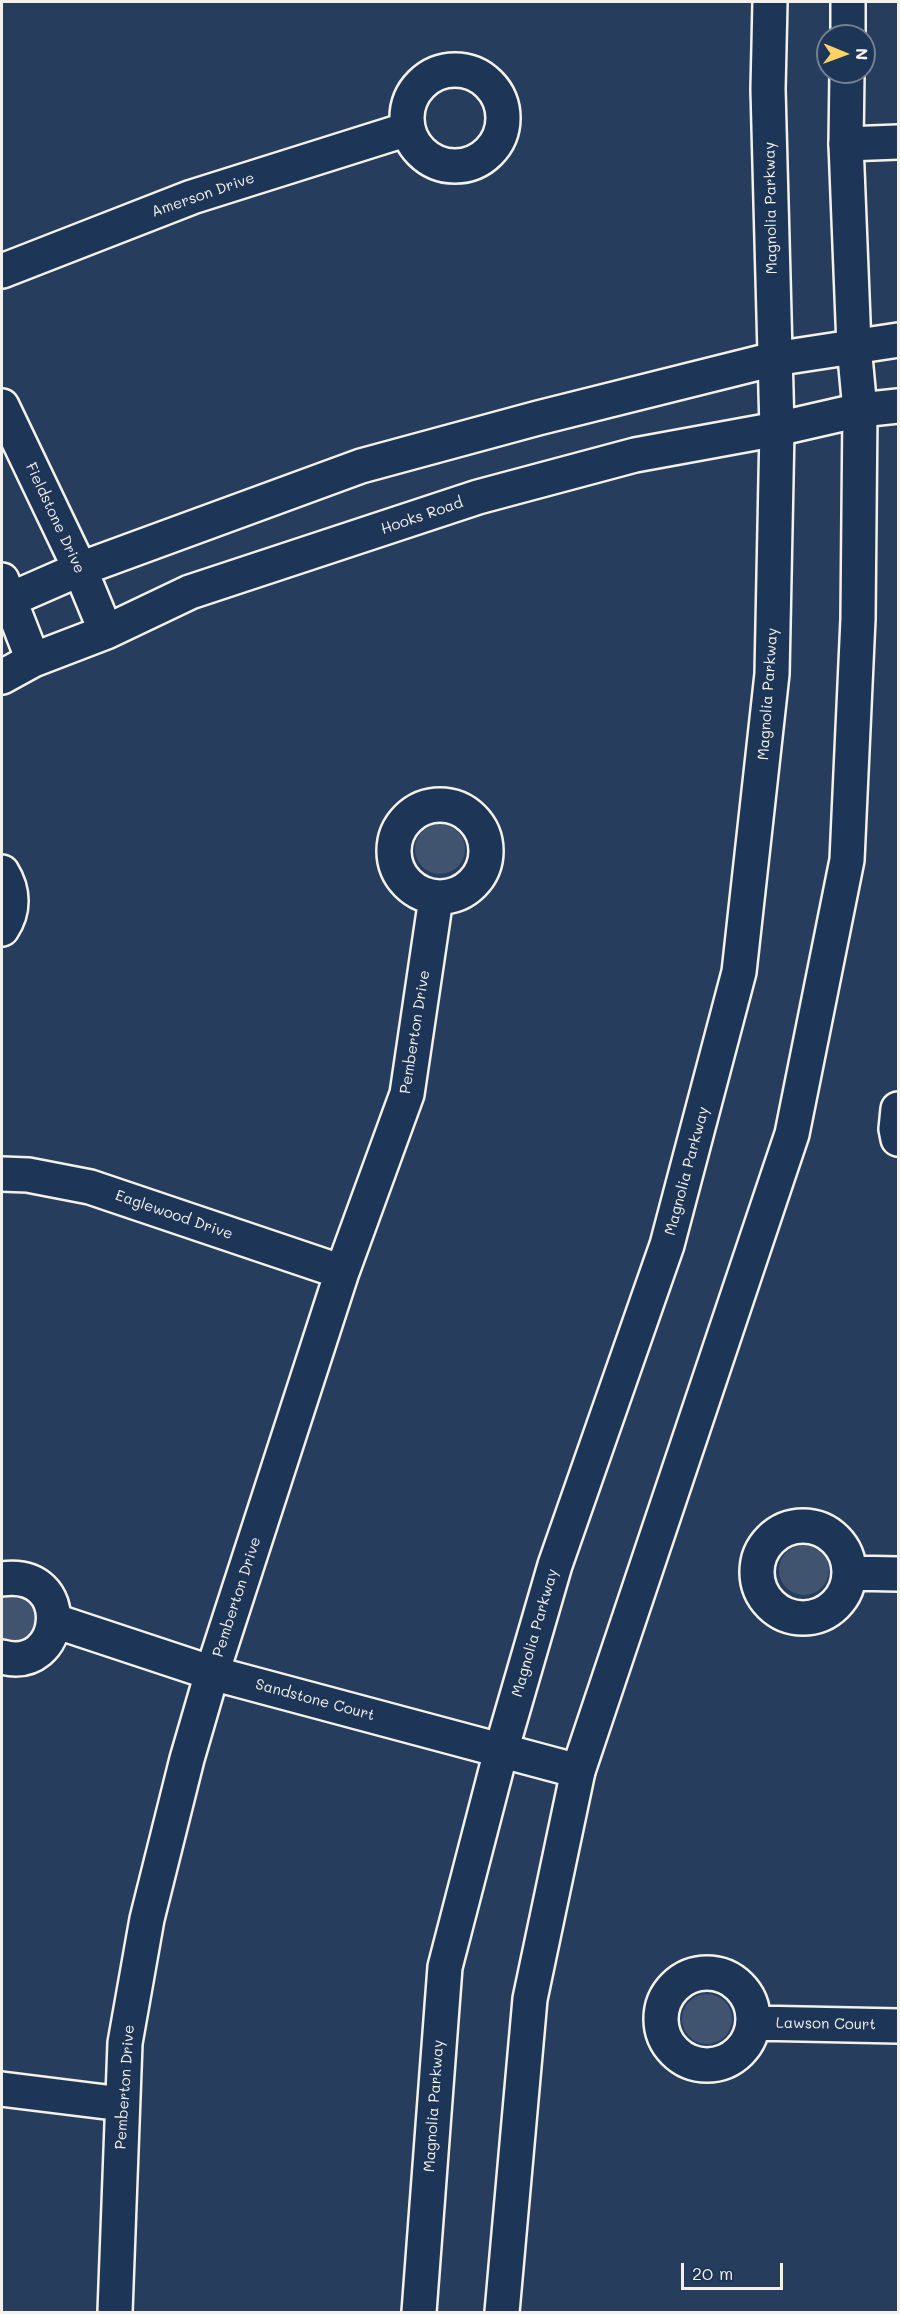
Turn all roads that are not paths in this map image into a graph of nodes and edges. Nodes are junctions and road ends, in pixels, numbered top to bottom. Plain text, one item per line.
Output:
1 (770, 2) edge
2 (849, 2) edge
3 (848, 24) edge
4 (847, 84) edge
5 (408, 129) dead end
6 (898, 142) edge
7 (846, 144) junction
8 (2, 271) edge
9 (898, 340) edge
10 (854, 346) junction
11 (774, 359) junction
12 (2, 406) edge
13 (898, 406) edge
14 (860, 410) junction
15 (777, 429) junction
16 (80, 569) junction
17 (4, 594) edge
18 (106, 633) junction
19 (33, 660) junction
20 (2, 677) edge
21 (2, 872) edge
22 (436, 898) dead end
23 (2, 929) edge
24 (898, 1109) edge
25 (898, 1139) edge
26 (2, 1174) edge
27 (342, 1272) junction
28 (849, 1573) dead end
29 (898, 1574) edge
30 (2, 1579) edge
31 (55, 1621) junction
32 (2, 1656) edge
33 (212, 1673) junction
34 (501, 1750) junction
35 (579, 1771) junction
36 (754, 2023) dead end
37 (898, 2026) edge
38 (2, 2089) edge
39 (122, 2104) junction
40 (115, 2313) edge
41 (419, 2313) edge
42 (502, 2313) edge

1 - 11 street, Magnolia Parkway
2 - 3 street
4 - 7 street
5 - 8 street, Amerson Drive
6 - 7 street
7 - 10 street
9 - 10 street
10 - 11 street
10 - 14 street
11 - 15 street, Magnolia Parkway
11 - 16 street
12 - 16 street, Fieldstone Drive
13 - 14 street, Hooks Road
14 - 15 street, Hooks Road
14 - 35 street
15 - 18 street, Hooks Road
15 - 34 street, Magnolia Parkway
16 - 17 street
16 - 18 street, Fieldstone Drive
17 - 19 street
18 - 19 street, Hooks Road
19 - 20 street, Hooks Road
21 - 23 street
22 - 27 street, Pemberton Drive
24 - 25 street
26 - 27 street, Eaglewood Drive
27 - 33 street, Pemberton Drive
28 - 29 street
30 - 31 street
31 - 32 street
31 - 33 street, Sandstone Court
33 - 34 street, Sandstone Court
33 - 39 street, Pemberton Drive
34 - 35 street, Sandstone Court
34 - 41 street, Magnolia Parkway
35 - 42 street
36 - 37 street, Lawson Court
38 - 39 street
39 - 40 street, Pemberton Drive

